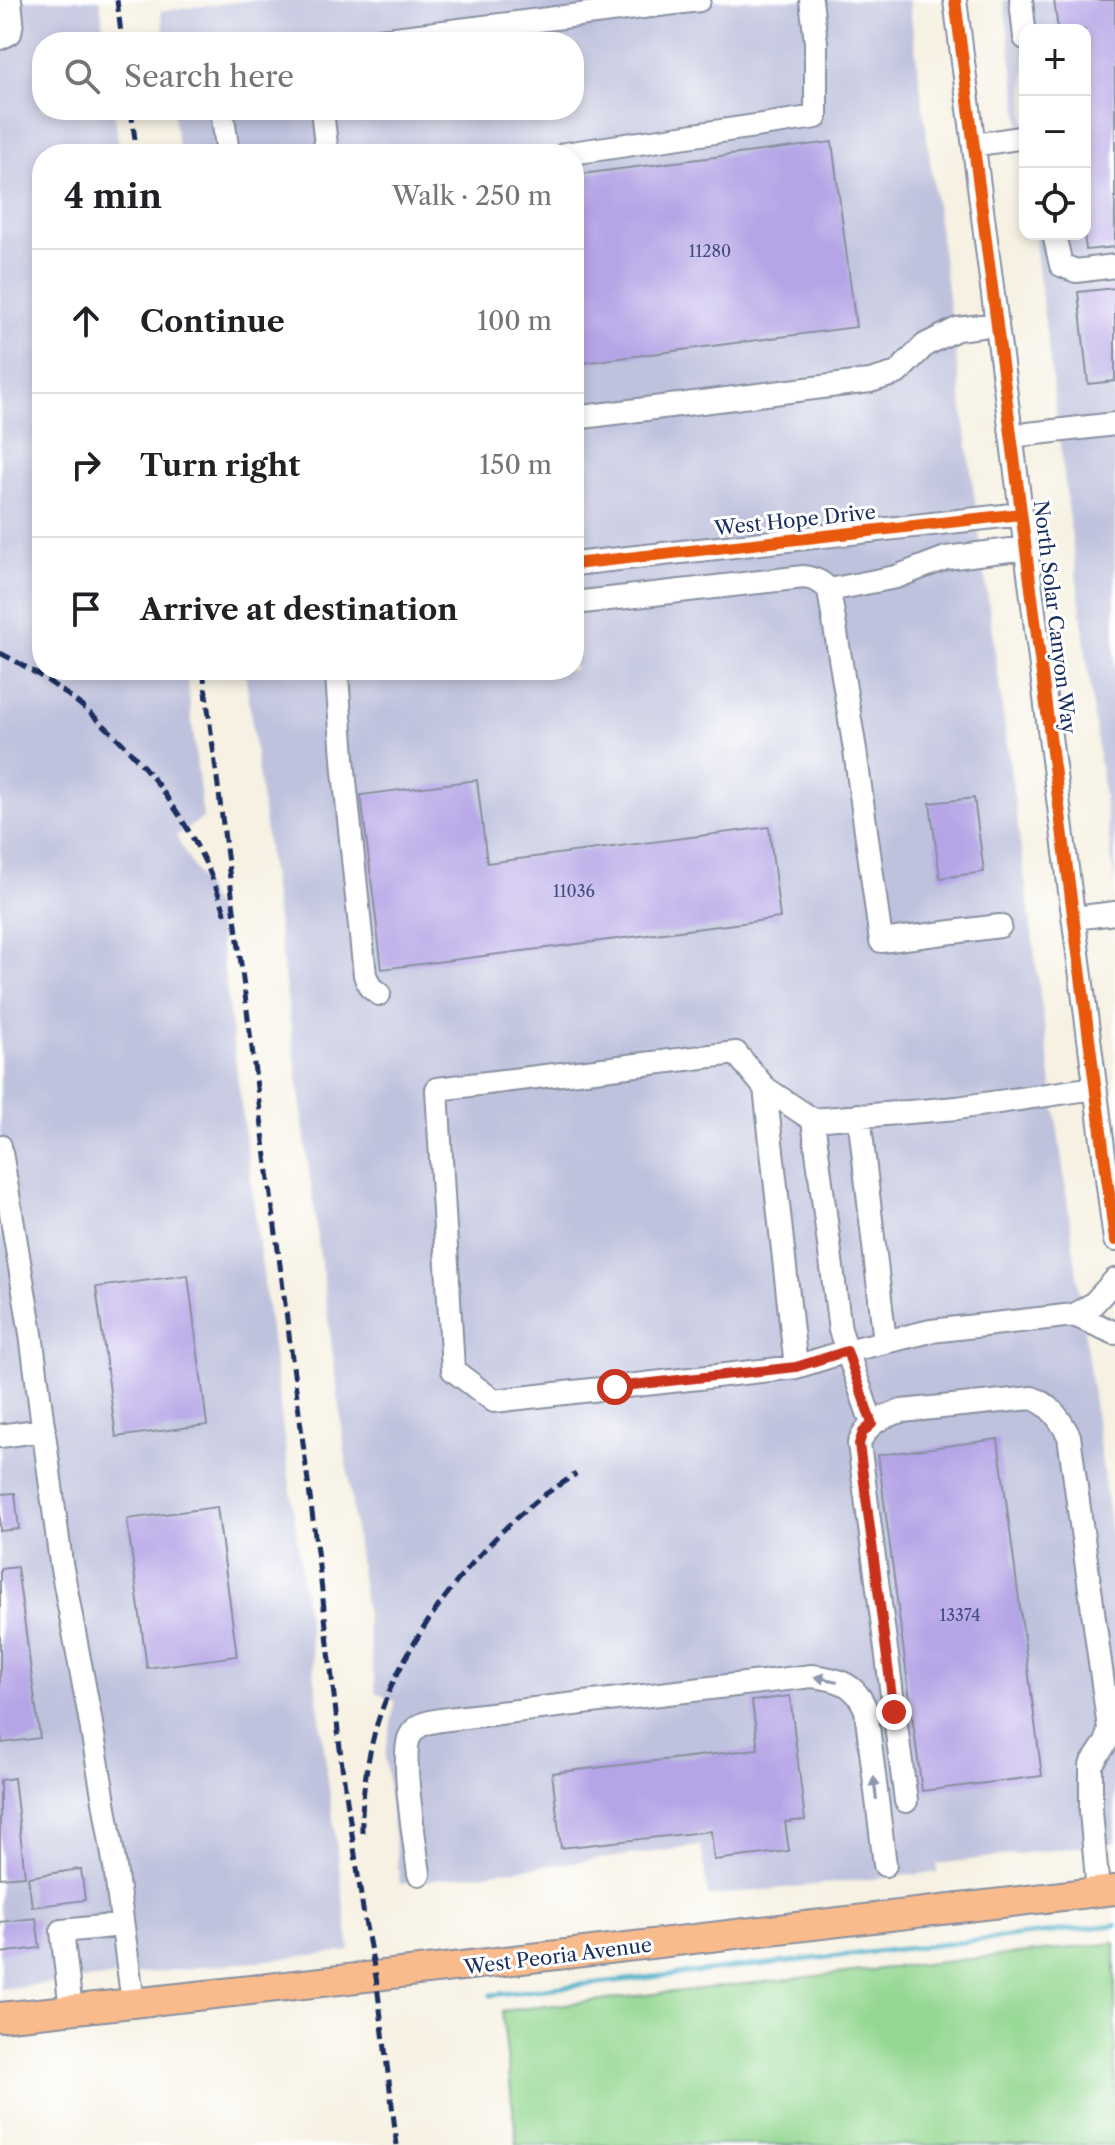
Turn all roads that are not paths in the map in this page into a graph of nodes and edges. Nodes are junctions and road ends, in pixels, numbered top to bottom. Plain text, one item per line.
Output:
1 (10, 0) edge
2 (699, 0) edge
3 (811, 0) edge
4 (955, 0) edge
5 (1021, 0) edge
6 (1023, 24) edge
7 (443, 32) edge
8 (0, 38) edge
9 (223, 120) edge
10 (323, 120) edge
11 (1019, 138) edge
12 (227, 144) edge
13 (326, 144) edge
14 (974, 145) junction
15 (584, 151) edge
16 (1055, 240) edge
17 (1115, 266) edge
18 (997, 324) junction
19 (584, 417) edge
20 (1115, 424) edge
21 (1011, 436) junction
22 (1021, 514) junction
23 (1026, 548) junction
24 (584, 563) edge
25 (829, 590) junction
26 (584, 602) edge
27 (337, 680) edge
28 (1115, 913) edge
29 (1074, 918) junction
30 (1000, 926) dead end
31 (379, 994) dead end
32 (765, 1088) junction
33 (1095, 1088) junction
34 (859, 1115) junction
35 (813, 1120) junction
36 (0, 1146) edge
37 (1115, 1240) edge
38 (1115, 1280) edge
39 (1074, 1315) junction
40 (1115, 1333) edge
41 (885, 1342) junction
42 (847, 1351) junction
43 (796, 1367) junction
44 (872, 1424) junction
45 (44, 1430) junction
46 (0, 1436) edge
47 (906, 1801) dead end
48 (885, 1865) dead end
49 (419, 1874) dead end
50 (1106, 1891) edge
51 (122, 1925) junction
52 (133, 2003) junction
53 (71, 2010) junction
54 (0, 2017) edge

1 - 8 street
2 - 7 street
3 - 15 street
4 - 14 street, North Solar Canyon Way
5 - 6 street
9 - 12 street
10 - 13 street
11 - 14 street
14 - 18 street, North Solar Canyon Way
16 - 17 street
18 - 19 street
18 - 21 street, North Solar Canyon Way
20 - 21 street
21 - 22 street, North Solar Canyon Way
22 - 23 street, North Solar Canyon Way
22 - 24 street, West Hope Drive
23 - 25 street
23 - 29 street, North Solar Canyon Way
25 - 26 street
25 - 30 street
27 - 31 street
28 - 29 street
29 - 33 street, North Solar Canyon Way
32 - 35 street
32 - 43 street
32 - 43 street
33 - 34 street
33 - 37 street, North Solar Canyon Way
34 - 35 street
34 - 41 street
35 - 42 street
36 - 45 street
38 - 39 street
39 - 40 street
39 - 41 street
41 - 42 street
42 - 43 street
42 - 44 street
44 - 47 street
44 - 50 street
45 - 46 street
45 - 51 street
48 -> 49 street
50 - 52 main road, West Peoria Avenue
51 - 52 street
51 - 53 street
52 - 53 main road, West Peoria Avenue
53 - 54 main road, West Peoria Avenue

